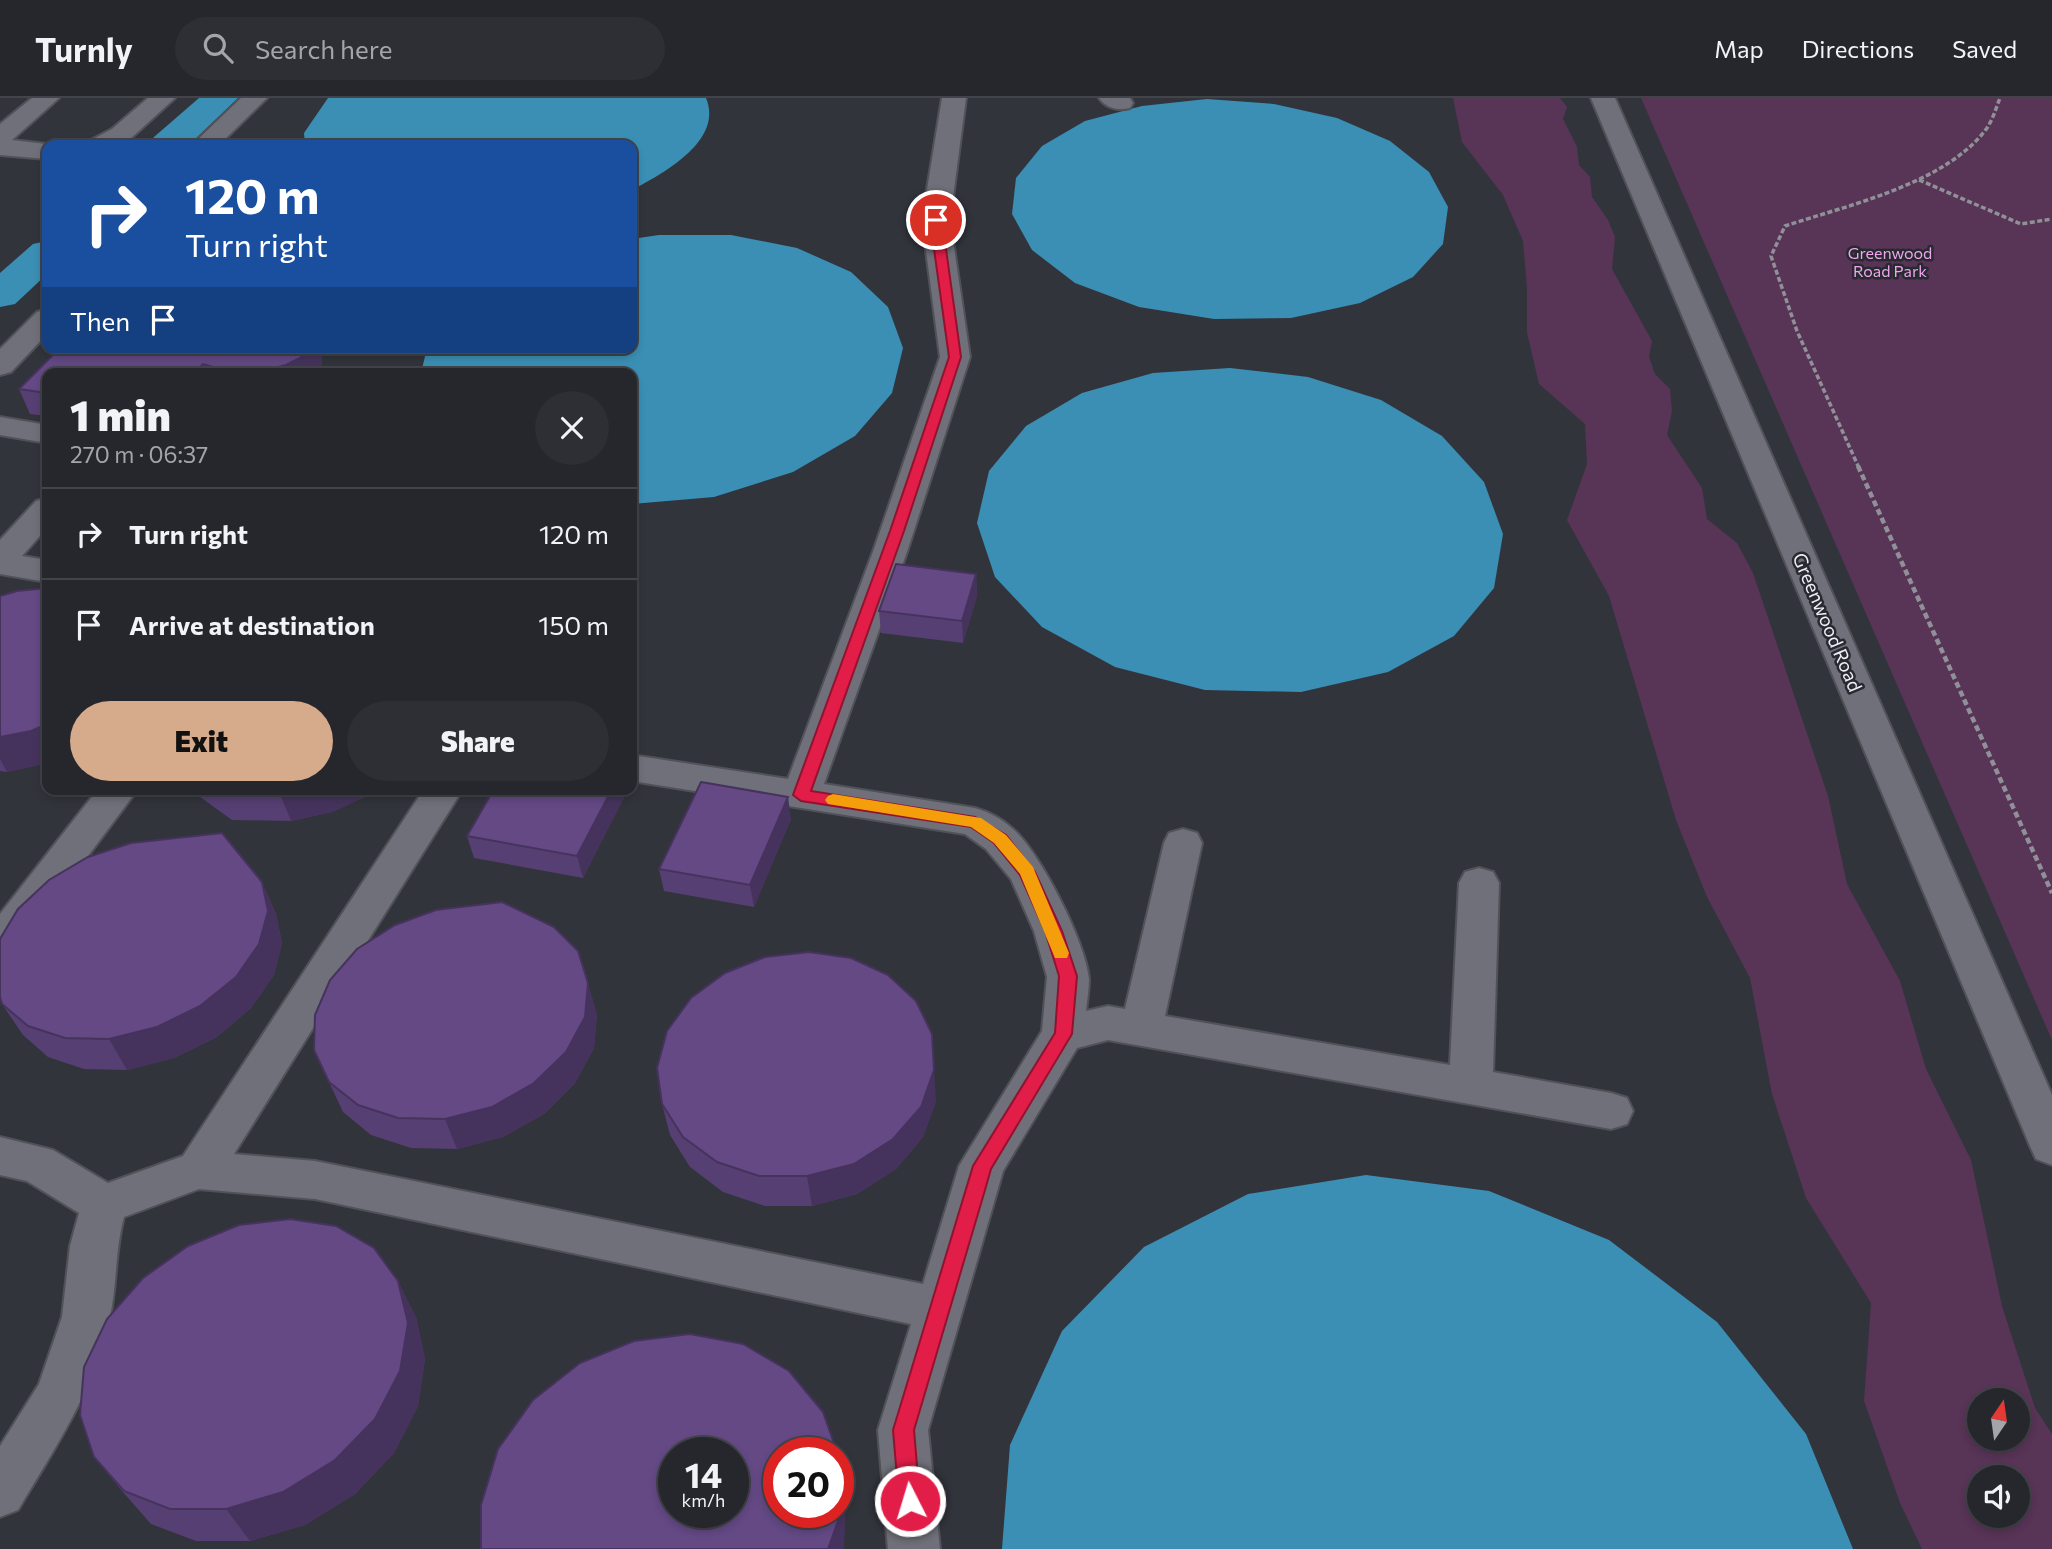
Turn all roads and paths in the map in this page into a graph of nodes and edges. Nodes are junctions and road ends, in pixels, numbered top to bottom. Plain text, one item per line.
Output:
1 (47, 98) edge
2 (163, 98) edge
3 (256, 98) edge
4 (954, 98) edge
5 (1604, 98) edge
6 (2000, 98) edge
7 (0, 136) edge
8 (110, 140) edge
9 (210, 140) edge
10 (0, 147) edge
11 (42, 151) edge
12 (1919, 180) junction
13 (2052, 219) edge
14 (42, 323) edge
15 (0, 366) edge
16 (0, 426) edge
17 (42, 433) edge
18 (0, 513) edge
19 (42, 514) edge
20 (42, 515) edge
21 (0, 561) edge
22 (42, 570) edge
23 (637, 769) edge
24 (114, 795) edge
25 (440, 795) edge
26 (801, 795) junction
27 (1183, 843) dead end
28 (1479, 883) dead end
29 (2052, 893) edge
30 (0, 944) edge
31 (1141, 1029) junction
32 (1063, 1034) junction
33 (1471, 1087) junction
34 (1611, 1111) dead end
35 (2052, 1146) edge
36 (0, 1156) edge
37 (199, 1170) junction
38 (104, 1204) junction
39 (940, 1309) junction
40 (0, 1492) edge
41 (914, 1549) edge

1 - 7 street
2 - 8 street
3 - 9 street
4 - 26 street
5 - 35 street, Greenwood Road
6 - 12 path
10 - 11 street
12 - 13 path
12 - 29 path
14 - 15 street
16 - 17 street
18 - 19 street
20 - 21 street
21 - 22 street
23 - 26 street
24 - 30 street
25 - 37 street
26 - 32 street
27 - 31 street
28 - 33 street
31 - 32 street
31 - 33 street
32 - 39 street
33 - 34 street
36 - 38 street
37 - 38 street
37 - 39 street
38 - 40 street
39 - 41 street

